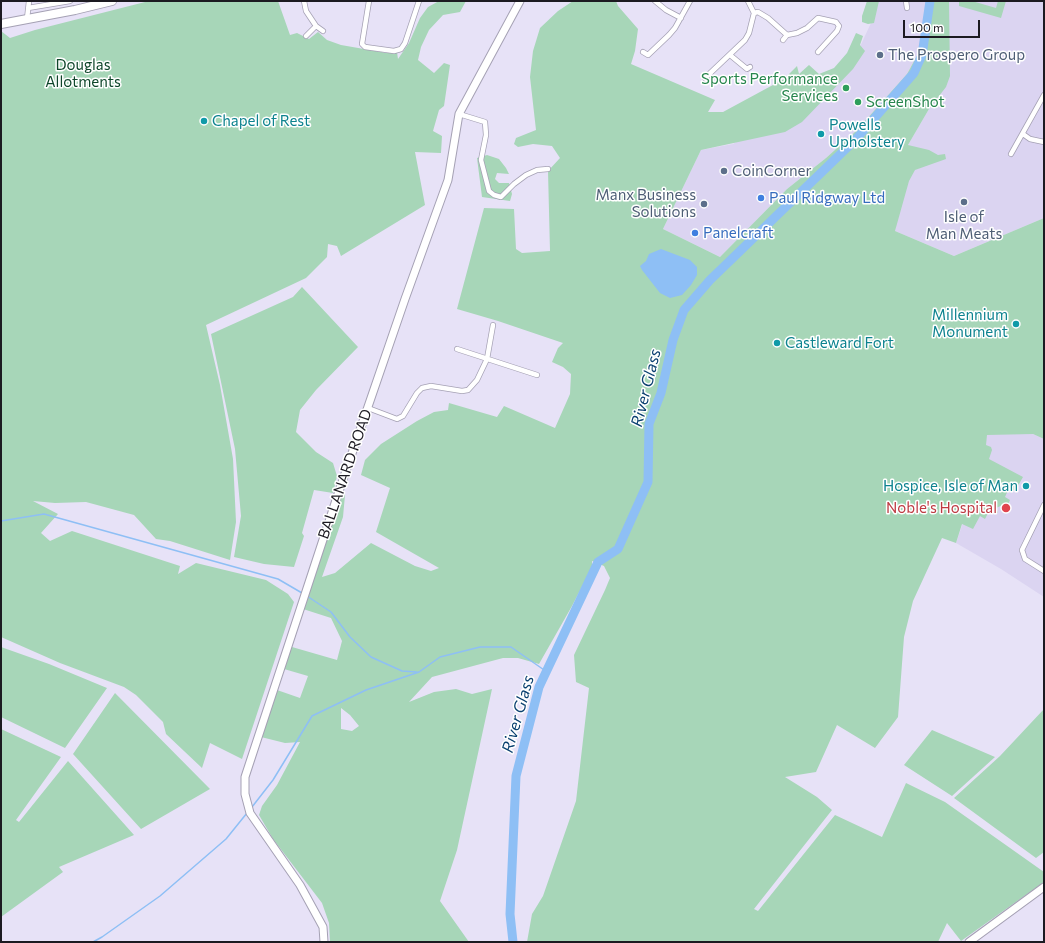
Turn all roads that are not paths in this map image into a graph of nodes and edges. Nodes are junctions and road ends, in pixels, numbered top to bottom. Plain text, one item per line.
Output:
1 (29, 1) edge
2 (70, 1) edge
3 (112, 1) edge
4 (304, 1) edge
5 (369, 1) edge
6 (419, 1) edge
7 (520, 1) edge
8 (655, 1) edge
9 (690, 1) edge
10 (748, 1) edge
11 (906, 1) edge
12 (28, 8) junction
13 (907, 8) dead end
14 (754, 13) junction
15 (681, 18) junction
16 (27, 19) junction
17 (1, 24) edge
18 (316, 26) junction
19 (323, 31) dead end
20 (787, 35) junction
21 (306, 36) dead end
22 (783, 40) dead end
23 (643, 52) dead end
24 (818, 52) dead end
25 (730, 54) junction
26 (747, 69) dead end
27 (708, 81) dead end
28 (1044, 95) edge
29 (459, 114) junction
30 (1023, 134) junction
31 (1044, 142) edge
32 (1011, 154) dead end
33 (548, 168) dead end
34 (493, 324) dead end
35 (457, 349) dead end
36 (487, 359) junction
37 (537, 375) dead end
38 (368, 408) junction
39 (1044, 505) edge
40 (1044, 571) edge
41 (1044, 887) edge
42 (324, 942) edge
43 (969, 942) edge

1 - 12 street
2 - 12 street
3 - 16 highway
4 - 18 street
5 - 6 street
7 - 29 main road, BALLANARD ROAD
8 - 15 street
9 - 15 street
10 - 14 street
11 - 13 street
12 - 16 street
14 - 20 street
14 - 25 street
15 - 23 street
16 - 17 highway
18 - 19 street
18 - 21 street
20 - 22 street
20 - 24 street
25 - 26 street
25 - 27 street
28 - 30 street
29 - 33 street
29 - 38 main road, BALLANARD ROAD
30 - 31 street
30 - 32 street
34 - 36 street
35 - 36 street
36 - 37 street
36 - 38 street
38 - 42 main road, BALLANARD ROAD
39 - 40 street
41 - 43 main road

